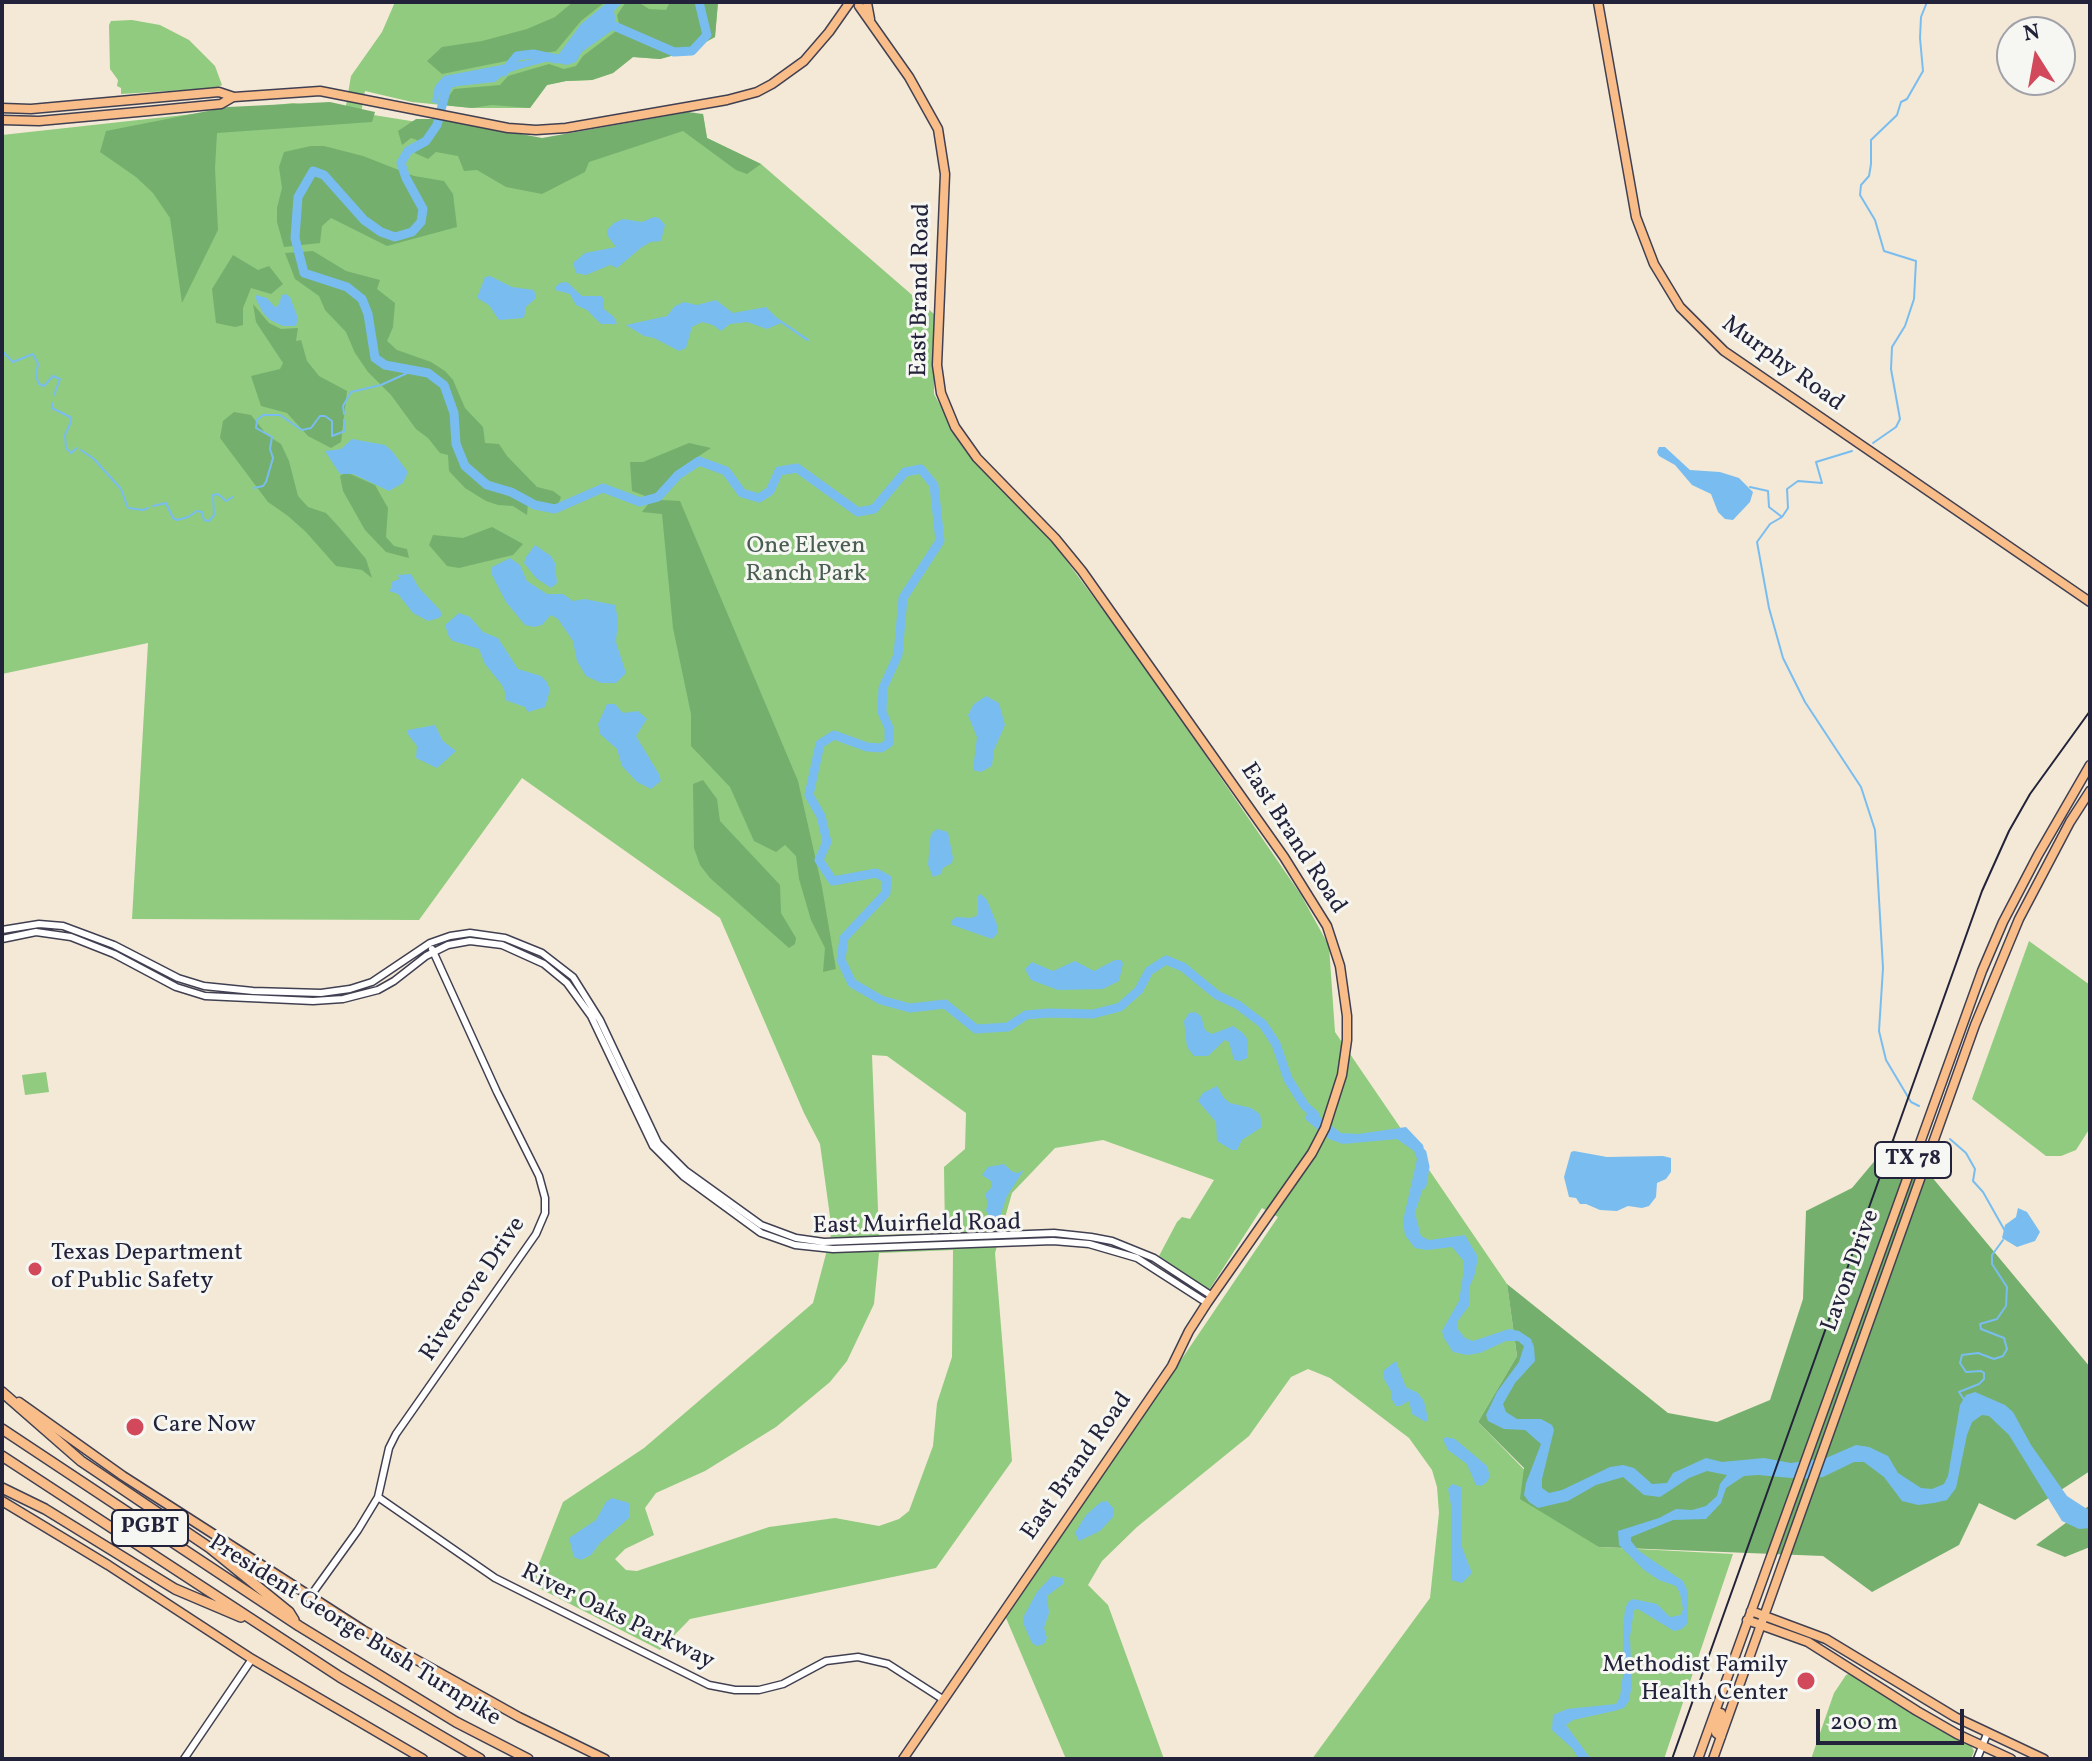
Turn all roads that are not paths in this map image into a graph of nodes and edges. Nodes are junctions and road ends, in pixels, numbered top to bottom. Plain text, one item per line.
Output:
1 (1598, 2) edge
2 (859, 3) edge
3 (234, 97) junction
4 (2, 108) edge
5 (2, 120) edge
6 (2090, 602) edge
7 (2090, 765) edge
8 (2090, 791) edge
9 (2, 930) edge
10 (2, 939) edge
11 (430, 943) junction
12 (434, 952) junction
13 (1209, 1299) junction
14 (2, 1391) edge
15 (2, 1429) edge
16 (2, 1456) edge
17 (2, 1488) edge
18 (378, 1497) junction
19 (2, 1501) edge
20 (309, 1598) junction
21 (1749, 1615) junction
22 (1763, 1620) junction
23 (258, 1624) junction
24 (299, 1626) junction
25 (252, 1659) junction
26 (1847, 1666) junction
27 (1726, 1681) junction
28 (1921, 1698) junction
29 (944, 1700) junction
30 (1987, 1734) junction
31 (1721, 1737) junction
32 (1982, 1746) junction
33 (184, 1759) edge
34 (423, 1759) edge
35 (480, 1759) edge
36 (528, 1759) edge
37 (605, 1759) edge
38 (903, 1759) edge
39 (1698, 1759) edge
40 (1713, 1759) edge
41 (1977, 1759) edge
42 (2011, 1759) edge
43 (2044, 1759) edge

1 - 6 main road, Murphy Road
2 - 3 main road
2 - 13 main road, East Brand Road
3 - 4 main road
3 - 5 main road
7 - 21 main road, Lavon Drive / TX 78
8 - 22 main road, Lavon Drive / TX 78
9 - 11 street
10 - 12 street
11 - 12 street, Rivercove Drive
11 - 13 street, East Muirfield Road
12 - 13 street, East Muirfield Road
12 - 18 street, Rivercove Drive
13 - 29 main road, East Brand Road
14 - 20 main road
14 - 24 highway
15 - 24 highway, President George Bush Turnpike / PGBT
16 - 23 highway, President George Bush Turnpike / PGBT
17 - 23 highway
18 - 20 street, Rivercove Drive
18 - 29 street, River Oaks Parkway
19 - 25 main road
20 - 37 main road
21 - 22 main road
21 - 27 main road, Lavon Drive / TX 78
22 - 26 main road
22 - 28 main road
22 - 31 main road, Lavon Drive / TX 78
23 - 35 highway, President George Bush Turnpike / PGBT
24 - 36 highway, President George Bush Turnpike / PGBT
25 - 33 street
25 - 34 main road
26 - 28 main road
26 - 32 main road
27 - 31 main road
27 - 39 main road, Lavon Drive / TX 78
28 - 30 main road
29 - 38 main road, East Brand Road
30 - 32 street
30 - 43 main road
31 - 40 main road, Lavon Drive / TX 78
32 - 41 street
32 - 42 main road

